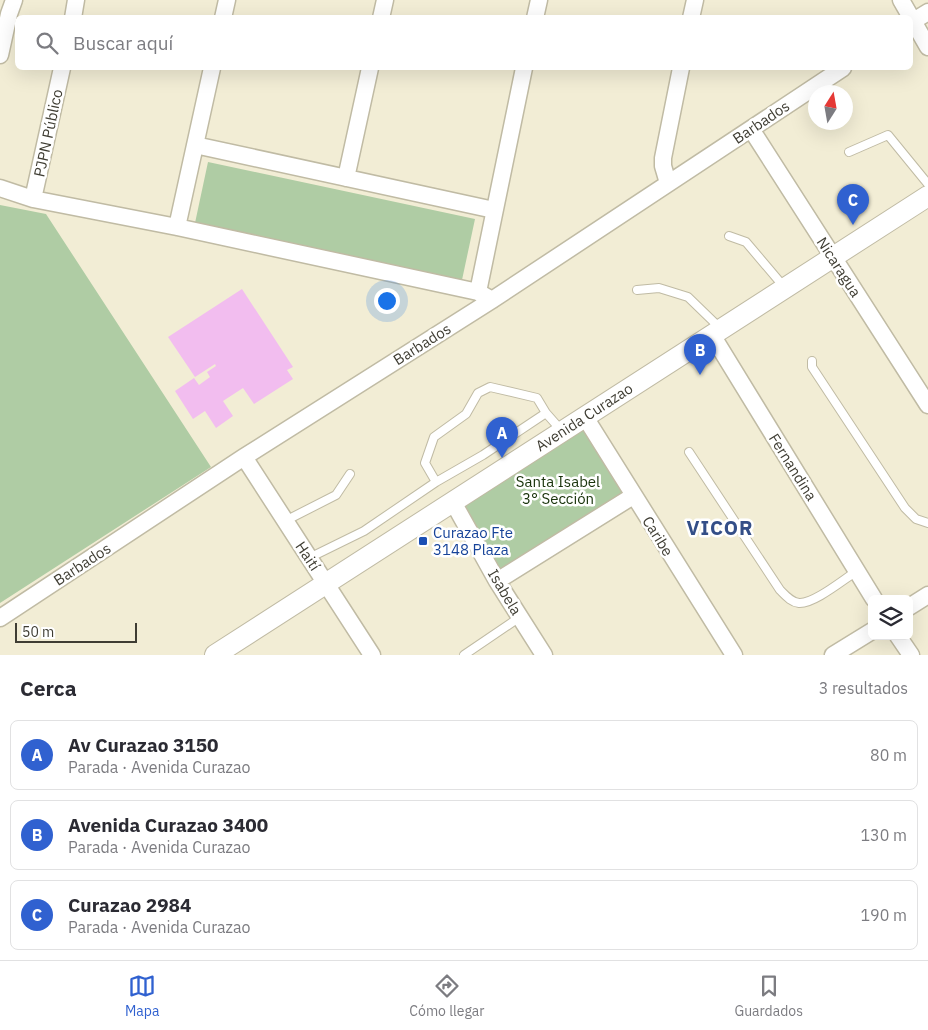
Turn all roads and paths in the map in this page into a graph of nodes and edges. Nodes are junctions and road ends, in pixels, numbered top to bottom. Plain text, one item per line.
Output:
1 (76, 0) edge
2 (227, 0) edge
3 (384, 0) edge
4 (539, 0) edge
5 (695, 0) edge
6 (901, 0) edge
7 (7, 8) edge
8 (928, 12) edge
9 (74, 15) edge
10 (224, 15) edge
11 (382, 15) edge
12 (536, 15) edge
13 (692, 15) edge
14 (908, 15) edge
15 (913, 21) edge
16 (913, 24) edge
17 (928, 47) edge
18 (0, 55) edge
19 (62, 70) edge
20 (212, 70) edge
21 (370, 70) edge
22 (524, 70) edge
23 (681, 70) edge
24 (840, 70) edge
25 (751, 129) junction
26 (195, 145) junction
27 (849, 152) dead end
28 (346, 178) junction
29 (668, 183) junction
30 (928, 184) edge
31 (0, 188) edge
32 (928, 196) edge
33 (34, 199) junction
34 (494, 210) junction
35 (177, 227) junction
36 (730, 236) dead end
37 (833, 257) junction
38 (785, 288) junction
39 (637, 290) dead end
40 (485, 296) junction
41 (717, 332) junction
42 (812, 361) dead end
43 (928, 405) edge
44 (546, 413) junction
45 (585, 417) junction
46 (562, 432) junction
47 (689, 452) dead end
48 (244, 457) junction
49 (350, 474) dead end
50 (436, 482) junction
51 (633, 496) junction
52 (453, 502) junction
53 (285, 521) junction
54 (928, 523) edge
55 (308, 558) junction
56 (857, 571) junction
57 (497, 581) junction
58 (326, 583) junction
59 (872, 595) edge
60 (928, 595) edge
61 (913, 604) edge
62 (520, 617) junction
63 (0, 618) edge
64 (868, 633) edge
65 (901, 640) edge
66 (215, 655) edge
67 (372, 655) edge
68 (464, 655) edge
69 (544, 655) edge
70 (734, 655) edge
71 (833, 655) edge
72 (911, 655) edge

1 - 9 street
2 - 10 street
3 - 11 street
4 - 12 street
5 - 13 street
6 - 14 street
7 - 18 street
8 - 15 street
16 - 17 street
19 - 33 street, PJPN Público
20 - 26 street
21 - 28 street
22 - 34 street
23 - 29 street
24 - 25 street, Barbados
25 - 29 street, Barbados
25 - 37 street, Nicaragua
26 - 28 street
26 - 35 street
27 - 30 lane
28 - 34 street
29 - 40 street, Barbados
31 - 33 street
32 - 37 street, Avenida Curazao
33 - 35 street
34 - 40 street
35 - 40 street
36 - 38 lane
37 - 38 street, Avenida Curazao
37 - 43 street, Nicaragua
38 - 41 street, Avenida Curazao
39 - 41 lane
40 - 48 street, Barbados
41 - 45 street, Avenida Curazao
41 - 56 street, Fernandina
42 - 54 lane
44 - 46 lane
44 - 50 lane
44 - 50 lane
45 - 46 street, Avenida Curazao
45 - 51 street, Caribe
46 - 52 street, Avenida Curazao
47 - 56 lane
48 - 53 street, Haití
48 - 63 street, Barbados
49 - 53 lane
50 - 55 lane
51 - 57 street
51 - 70 street, Caribe
52 - 57 street, Isabela
52 - 58 street, Avenida Curazao
53 - 55 street, Haití
55 - 58 street, Haití
56 - 59 street, Fernandina
57 - 62 street, Isabela
58 - 66 street, Avenida Curazao
58 - 67 street, Haití
60 - 61 street
62 - 68 lane
62 - 69 street, Isabela
64 - 71 street
65 - 72 street

